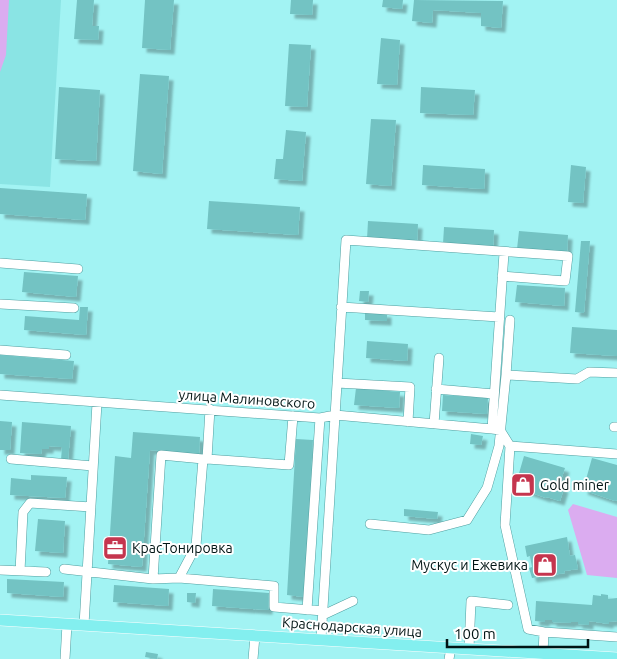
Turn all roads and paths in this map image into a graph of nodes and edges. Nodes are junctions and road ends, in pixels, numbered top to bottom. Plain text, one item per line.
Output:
1 (504, 252) junction
2 (0, 263) edge
3 (78, 269) dead end
4 (502, 276) junction
5 (0, 304) edge
6 (341, 307) junction
7 (74, 308) dead end
8 (499, 317) junction
9 (510, 320) dead end
10 (0, 350) edge
11 (66, 355) dead end
12 (439, 358) dead end
13 (617, 373) edge
14 (506, 375) junction
15 (337, 383) junction
16 (436, 389) junction
17 (494, 394) junction
18 (0, 395) edge
19 (97, 403) junction
20 (210, 409) junction
21 (335, 415) junction
22 (293, 416) junction
23 (320, 418) junction
24 (408, 422) junction
25 (434, 424) junction
26 (496, 429) junction
27 (510, 446) junction
28 (617, 454) edge
29 (11, 459) dead end
30 (205, 459) junction
31 (93, 466) junction
32 (91, 507) junction
33 (370, 524) dead end
34 (64, 569) dead end
35 (0, 570) edge
36 (20, 571) junction
37 (87, 571) junction
38 (46, 572) dead end
39 (179, 578) junction
40 (153, 579) junction
41 (353, 601) dead end
42 (508, 605) dead end
43 (307, 610) junction
44 (323, 613) junction
45 (0, 620) edge
46 (67, 624) junction
47 (84, 625) junction
48 (544, 632) junction
49 (255, 636) junction
50 (617, 637) edge
51 (321, 640) junction
52 (469, 649) junction
53 (450, 654) edge
54 (543, 654) junction
55 (617, 658) edge
56 (65, 659) edge
57 (253, 659) edge

1 - 4 street
1 - 4 street
1 - 6 street
2 - 3 street
4 - 8 street
5 - 7 street
6 - 8 street
6 - 15 street
8 - 17 street
9 - 14 street
10 - 11 street
12 - 16 street
13 - 14 street
14 - 26 street
15 - 21 street
15 - 24 street
16 - 17 street
16 - 25 street
17 - 26 street
18 - 19 street, улица Малиновского
19 - 20 street, улица Малиновского
19 - 31 street
20 - 22 street, улица Малиновского
20 - 30 street
21 - 23 street, улица Малиновского
21 - 24 street, улица Малиновского
21 - 44 street
22 - 23 street, улица Малиновского
22 - 30 street
23 - 43 street
24 - 25 street, улица Малиновского
25 - 26 street, улица Малиновского
26 - 27 street
26 - 33 street
27 - 28 street
27 - 48 street
29 - 31 street
30 - 39 street
30 - 40 street
31 - 32 street
32 - 36 street
32 - 37 street
34 - 37 street
35 - 36 street
36 - 38 street
37 - 40 street
37 - 47 street
39 - 40 street
39 - 43 street
41 - 44 street
42 - 52 street
43 - 44 street
44 - 51 street
45 - 46 main road, Краснодарская улица
46 - 47 main road, Краснодарская улица
46 - 56 street
47 - 49 main road, Краснодарская улица
48 - 50 street
48 - 54 street
49 - 51 main road, Краснодарская улица
49 - 57 street
51 - 53 main road, Краснодарская улица
52 - 53 main road, Краснодарская улица
52 - 54 main road, Краснодарская улица
54 - 55 main road, Краснодарская улица

